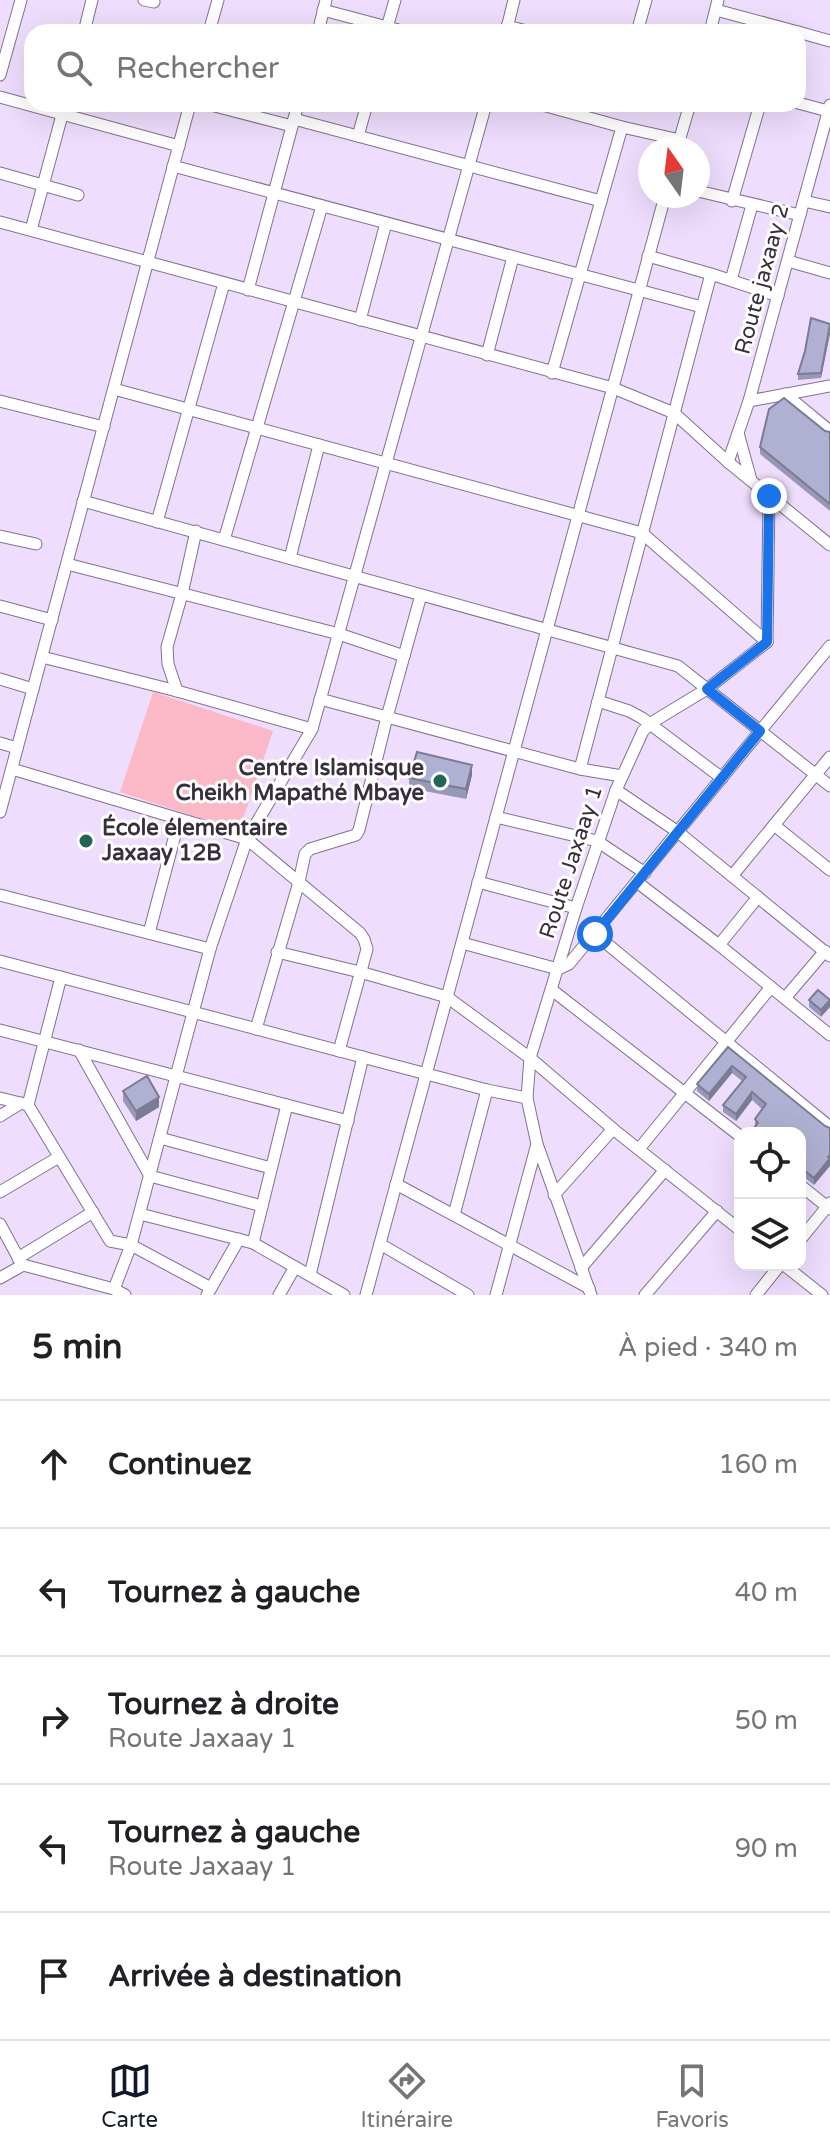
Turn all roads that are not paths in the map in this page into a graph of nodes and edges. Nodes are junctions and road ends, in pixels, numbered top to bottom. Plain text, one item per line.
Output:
1 (21, 0) edge
2 (92, 0) edge
3 (218, 0) edge
4 (395, 0) edge
5 (514, 0) edge
6 (646, 0) edge
7 (325, 5) edge
8 (717, 5) edge
9 (86, 24) edge
10 (211, 24) edge
11 (372, 24) edge
12 (389, 24) edge
13 (507, 24) edge
14 (639, 24) edge
15 (774, 24) edge
16 (6, 32) edge
17 (806, 34) edge
18 (830, 41) edge
19 (0, 75) edge
20 (0, 97) edge
21 (24, 102) edge
22 (806, 104) edge
23 (829, 108) edge
24 (62, 112) edge
25 (72, 112) edge
26 (188, 112) edge
27 (243, 112) edge
28 (296, 112) edge
29 (365, 112) edge
30 (484, 112) edge
31 (568, 112) edge
32 (688, 112) edge
33 (758, 112) edge
34 (293, 123) junction
35 (622, 127) junction
36 (358, 136) junction
37 (652, 136) edge
38 (680, 136) edge
39 (825, 144) edge
40 (179, 146) junction
41 (173, 166) junction
42 (469, 166) junction
43 (0, 173) edge
44 (42, 185) junction
45 (274, 193) junction
46 (78, 195) dead end
47 (710, 195) edge
48 (601, 201) junction
49 (732, 201) junction
50 (804, 201) junction
51 (752, 205) junction
52 (322, 206) junction
53 (830, 207) edge
54 (662, 208) edge
55 (800, 215) junction
56 (0, 222) edge
57 (386, 223) junction
58 (31, 230) junction
59 (449, 240) junction
60 (648, 256) junction
61 (513, 257) junction
62 (788, 261) junction
63 (148, 262) junction
64 (830, 273) edge
65 (580, 274) junction
66 (711, 274) junction
67 (731, 280) junction
68 (224, 283) junction
69 (248, 290) junction
70 (640, 290) junction
71 (778, 296) junction
72 (294, 302) junction
73 (702, 307) junction
74 (360, 320) junction
75 (420, 337) junction
76 (487, 355) junction
77 (830, 371) edge
78 (552, 373) junction
79 (828, 386) edge
80 (613, 388) junction
81 (114, 389) junction
82 (785, 394) junction
83 (0, 401) edge
84 (749, 401) junction
85 (189, 409) junction
86 (674, 413) junction
87 (104, 427) junction
88 (257, 428) junction
89 (830, 431) edge
90 (738, 433) junction
91 (319, 445) junction
92 (728, 462) junction
93 (386, 463) junction
94 (751, 481) junction
95 (769, 496) junction
96 (83, 501) junction
97 (578, 516) junction
98 (157, 522) junction
99 (196, 531) junction
100 (642, 533) junction
101 (0, 536) edge
102 (224, 540) junction
103 (36, 544) dead end
104 (830, 545) edge
105 (290, 558) junction
106 (67, 564) junction
107 (355, 577) junction
108 (182, 594) junction
109 (421, 595) junction
110 (0, 606) edge
111 (52, 620) junction
112 (547, 630) junction
113 (339, 634) junction
114 (767, 642) junction
115 (830, 646) edge
116 (612, 648) junction
117 (404, 656) junction
118 (42, 657) junction
119 (0, 679) edge
120 (33, 689) junction
121 (707, 689) junction
122 (177, 691) junction
123 (320, 699) junction
124 (598, 701) junction
125 (387, 717) junction
126 (651, 723) junction
127 (312, 729) junction
128 (760, 731) junction
129 (0, 743) edge
130 (17, 748) junction
131 (514, 752) junction
132 (830, 757) edge
133 (12, 769) junction
134 (580, 769) junction
135 (815, 775) junction
136 (622, 776) junction
137 (722, 778) junction
138 (830, 786) edge
139 (616, 790) junction
140 (0, 812) edge
141 (496, 817) junction
142 (179, 820) junction
143 (774, 825) junction
144 (678, 832) junction
145 (247, 839) junction
146 (597, 841) junction
147 (830, 870) edge
148 (732, 876) junction
149 (641, 878) junction
150 (299, 882) junction
151 (478, 882) junction
152 (0, 895) edge
153 (758, 897) junction
154 (576, 908) junction
155 (149, 933) junction
156 (595, 934) junction
157 (462, 943) junction
158 (719, 945) junction
159 (210, 949) junction
160 (277, 952) junction
161 (827, 953) edge
162 (0, 961) edge
163 (558, 969) junction
164 (360, 972) junction
165 (61, 977) junction
166 (771, 987) junction
167 (552, 990) junction
168 (447, 997) junction
169 (785, 998) junction
170 (193, 1012) junction
171 (256, 1029) junction
172 (0, 1030) edge
173 (830, 1035) edge
174 (45, 1041) junction
175 (726, 1042) junction
176 (79, 1050) junction
177 (339, 1051) junction
178 (363, 1057) junction
179 (530, 1058) junction
180 (426, 1074) junction
181 (176, 1076) junction
182 (487, 1090) junction
183 (686, 1092) junction
184 (0, 1098) edge
185 (527, 1098) junction
186 (24, 1104) junction
187 (287, 1105) junction
188 (0, 1116) edge
189 (348, 1121) junction
190 (830, 1127) edge
191 (613, 1129) junction
192 (734, 1131) edge
193 (160, 1138) junction
194 (537, 1144) junction
195 (639, 1149) junction
196 (59, 1157) junction
197 (271, 1168) junction
198 (665, 1170) junction
199 (150, 1176) junction
200 (396, 1184) junction
201 (806, 1189) edge
202 (0, 1192) edge
203 (554, 1195) junction
204 (262, 1206) junction
205 (829, 1206) edge
206 (717, 1211) junction
207 (93, 1212) junction
208 (140, 1214) junction
209 (454, 1215) junction
210 (0, 1224) edge
211 (734, 1225) edge
212 (806, 1233) edge
213 (239, 1239) junction
214 (253, 1243) junction
215 (380, 1244) junction
216 (131, 1245) junction
217 (510, 1245) junction
218 (20, 1261) junction
219 (295, 1267) junction
220 (581, 1268) junction
221 (777, 1271) edge
222 (790, 1271) edge
223 (310, 1275) junction
224 (0, 1278) edge
225 (209, 1291) edge
226 (119, 1292) edge
227 (590, 1292) edge
228 (279, 1295) edge
229 (344, 1295) edge
230 (366, 1295) edge
231 (468, 1295) edge
232 (496, 1295) edge
233 (645, 1295) edge
234 (756, 1295) edge
235 (822, 1295) edge

1 - 16 street
2 - 9 street
3 - 10 street
4 - 12 street
5 - 13 street
6 - 14 street
7 - 11 street
8 - 15 street
16 - 19 street
17 - 18 street
20 - 21 street
22 - 23 street
23 - 39 street, Route jaxaay 2
24 - 44 street
25 - 40 street
26 - 40 street
27 - 34 street
28 - 34 street
29 - 36 street
30 - 42 street
31 - 35 street
32 - 38 street
33 - 49 street
34 - 36 street
34 - 45 street
35 - 37 street
35 - 48 street
36 - 42 street
39 - 50 street, Route jaxaay 2
40 - 41 street
41 - 45 street
41 - 63 street
42 - 48 street
42 - 59 street
43 - 44 street
44 - 46 street
44 - 58 street
45 - 52 street
45 - 69 street
47 - 49 street
48 - 65 street
49 - 51 street
50 - 53 street
50 - 55 street, Route jaxaay 2
51 - 55 street
51 - 67 street
52 - 57 street
52 - 72 street
54 - 60 street
55 - 62 street, Route jaxaay 2
56 - 58 street
57 - 59 street
57 - 74 street
58 - 63 street
59 - 61 street
59 - 75 street
60 - 66 street
60 - 70 street
61 - 65 street
61 - 76 street
62 - 64 street
62 - 71 street, Route jaxaay 2
63 - 68 street
63 - 81 street
65 - 70 street
65 - 78 street
66 - 67 street
66 - 73 street
67 - 71 street
68 - 69 street
68 - 85 street
69 - 72 street
70 - 73 street
70 - 80 street
71 - 84 street, Route jaxaay 2
72 - 74 street
72 - 88 street
73 - 86 street
74 - 75 street
75 - 76 street
75 - 93 street
76 - 78 street
77 - 79 street
78 - 80 street
79 - 82 street
80 - 86 street
80 - 97 street
81 - 85 street
81 - 87 street
82 - 84 street
82 - 89 street
83 - 87 street
84 - 90 street, Route jaxaay 2
85 - 88 street
85 - 98 street
86 - 92 street
86 - 100 street
87 - 96 street
88 - 91 street
88 - 102 street
90 - 92 street, Route jaxaay 2
90 - 94 street
91 - 93 street
91 - 105 street
92 - 94 street
93 - 97 street
93 - 107 street
94 - 95 street
95 - 104 street
95 - 114 street
96 - 98 street
96 - 106 street
97 - 100 street
97 - 112 street
98 - 99 street
99 - 102 street
99 - 108 street
100 - 114 street
100 - 116 street
101 - 103 street
102 - 105 street
105 - 107 street
106 - 108 street
106 - 111 street
107 - 109 street
107 - 113 street
108 - 113 street
108 - 122 street
109 - 112 street
109 - 117 street
110 - 111 street
111 - 118 street
112 - 116 street
112 - 131 street
113 - 117 street
113 - 123 street
114 - 121 street, Route Jaxaay 1
115 - 128 street
116 - 121 street
116 - 124 street
117 - 125 street
118 - 120 street
118 - 122 street
119 - 120 street
120 - 130 street
121 - 126 street, Route Jaxaay 1
121 - 128 street
122 - 127 street
123 - 125 street
123 - 127 street
124 - 126 street
124 - 134 street
125 - 131 street
125 - 150 street
126 - 136 street, Route Jaxaay 1
126 - 137 street
127 - 145 street
128 - 135 street
128 - 137 street
129 - 130 street
130 - 133 street
131 - 134 street
131 - 141 street
132 - 135 street
133 - 140 street
133 - 142 street
134 - 136 street
135 - 138 street
135 - 143 street
136 - 139 street, Route Jaxaay 1
137 - 144 street
139 - 144 street
139 - 146 street, Route Jaxaay 1
141 - 146 street
141 - 151 street
142 - 145 street
142 - 155 street
143 - 147 street
143 - 148 street
144 - 148 street
144 - 149 street
145 - 150 street
145 - 159 street
146 - 149 street
146 - 154 street, Route Jaxaay 1
148 - 153 street
149 - 156 street
149 - 158 street
150 - 160 street
150 - 164 street
151 - 154 street
151 - 157 street
152 - 155 street
153 - 158 street
153 - 161 street
154 - 163 street, Route Jaxaay 1
155 - 159 street
156 - 163 street
156 - 175 street
157 - 163 street
157 - 168 street
158 - 166 street
159 - 170 street
160 - 164 street
160 - 171 street
161 - 169 street
162 - 165 street
163 - 167 street, Route Jaxaay 1
164 - 168 street
164 - 177 street
165 - 170 street
165 - 174 street
166 - 169 street
166 - 175 street
167 - 179 street, Route Jaxaay 1
167 - 183 street
168 - 179 street
168 - 180 street
169 - 173 street
170 - 171 street
170 - 181 street
171 - 177 street
172 - 174 street
174 - 176 street
174 - 186 street
175 - 183 street
175 - 190 street
176 - 181 street
176 - 199 street
177 - 178 street
178 - 180 street
178 - 189 street
179 - 185 street, Route Jaxaay 1
179 - 191 street
180 - 182 street
180 - 200 street
181 - 187 street
181 - 193 street
182 - 185 street
182 - 209 street
183 - 192 street
183 - 195 street
184 - 186 street
185 - 194 street, Route Jaxaay 1
186 - 188 street
186 - 196 street
187 - 189 street
187 - 197 street
189 - 223 street
191 - 195 street
191 - 203 street
193 - 197 street
193 - 199 street
194 - 203 street, Route Jaxaay 1
194 - 217 street
195 - 198 street
196 - 202 street
196 - 207 street
197 - 204 street
198 - 206 street
198 - 220 street
199 - 204 street
199 - 208 street
200 - 209 street
200 - 215 street
201 - 205 street
203 - 220 street, Route Jaxaay 1
204 - 214 street
205 - 212 street
206 - 211 street
206 - 233 street
207 - 216 street
207 - 218 street
208 - 213 street
208 - 216 street
209 - 217 street
210 - 218 street
213 - 214 street
213 - 225 street
214 - 219 street
215 - 230 street
215 - 231 street
216 - 225 street
216 - 226 street
217 - 227 street
217 - 232 street
218 - 224 street
218 - 226 street
219 - 223 street
219 - 228 street
220 - 227 street, Route Jaxaay 1
221 - 234 street
222 - 235 street
223 - 229 street

